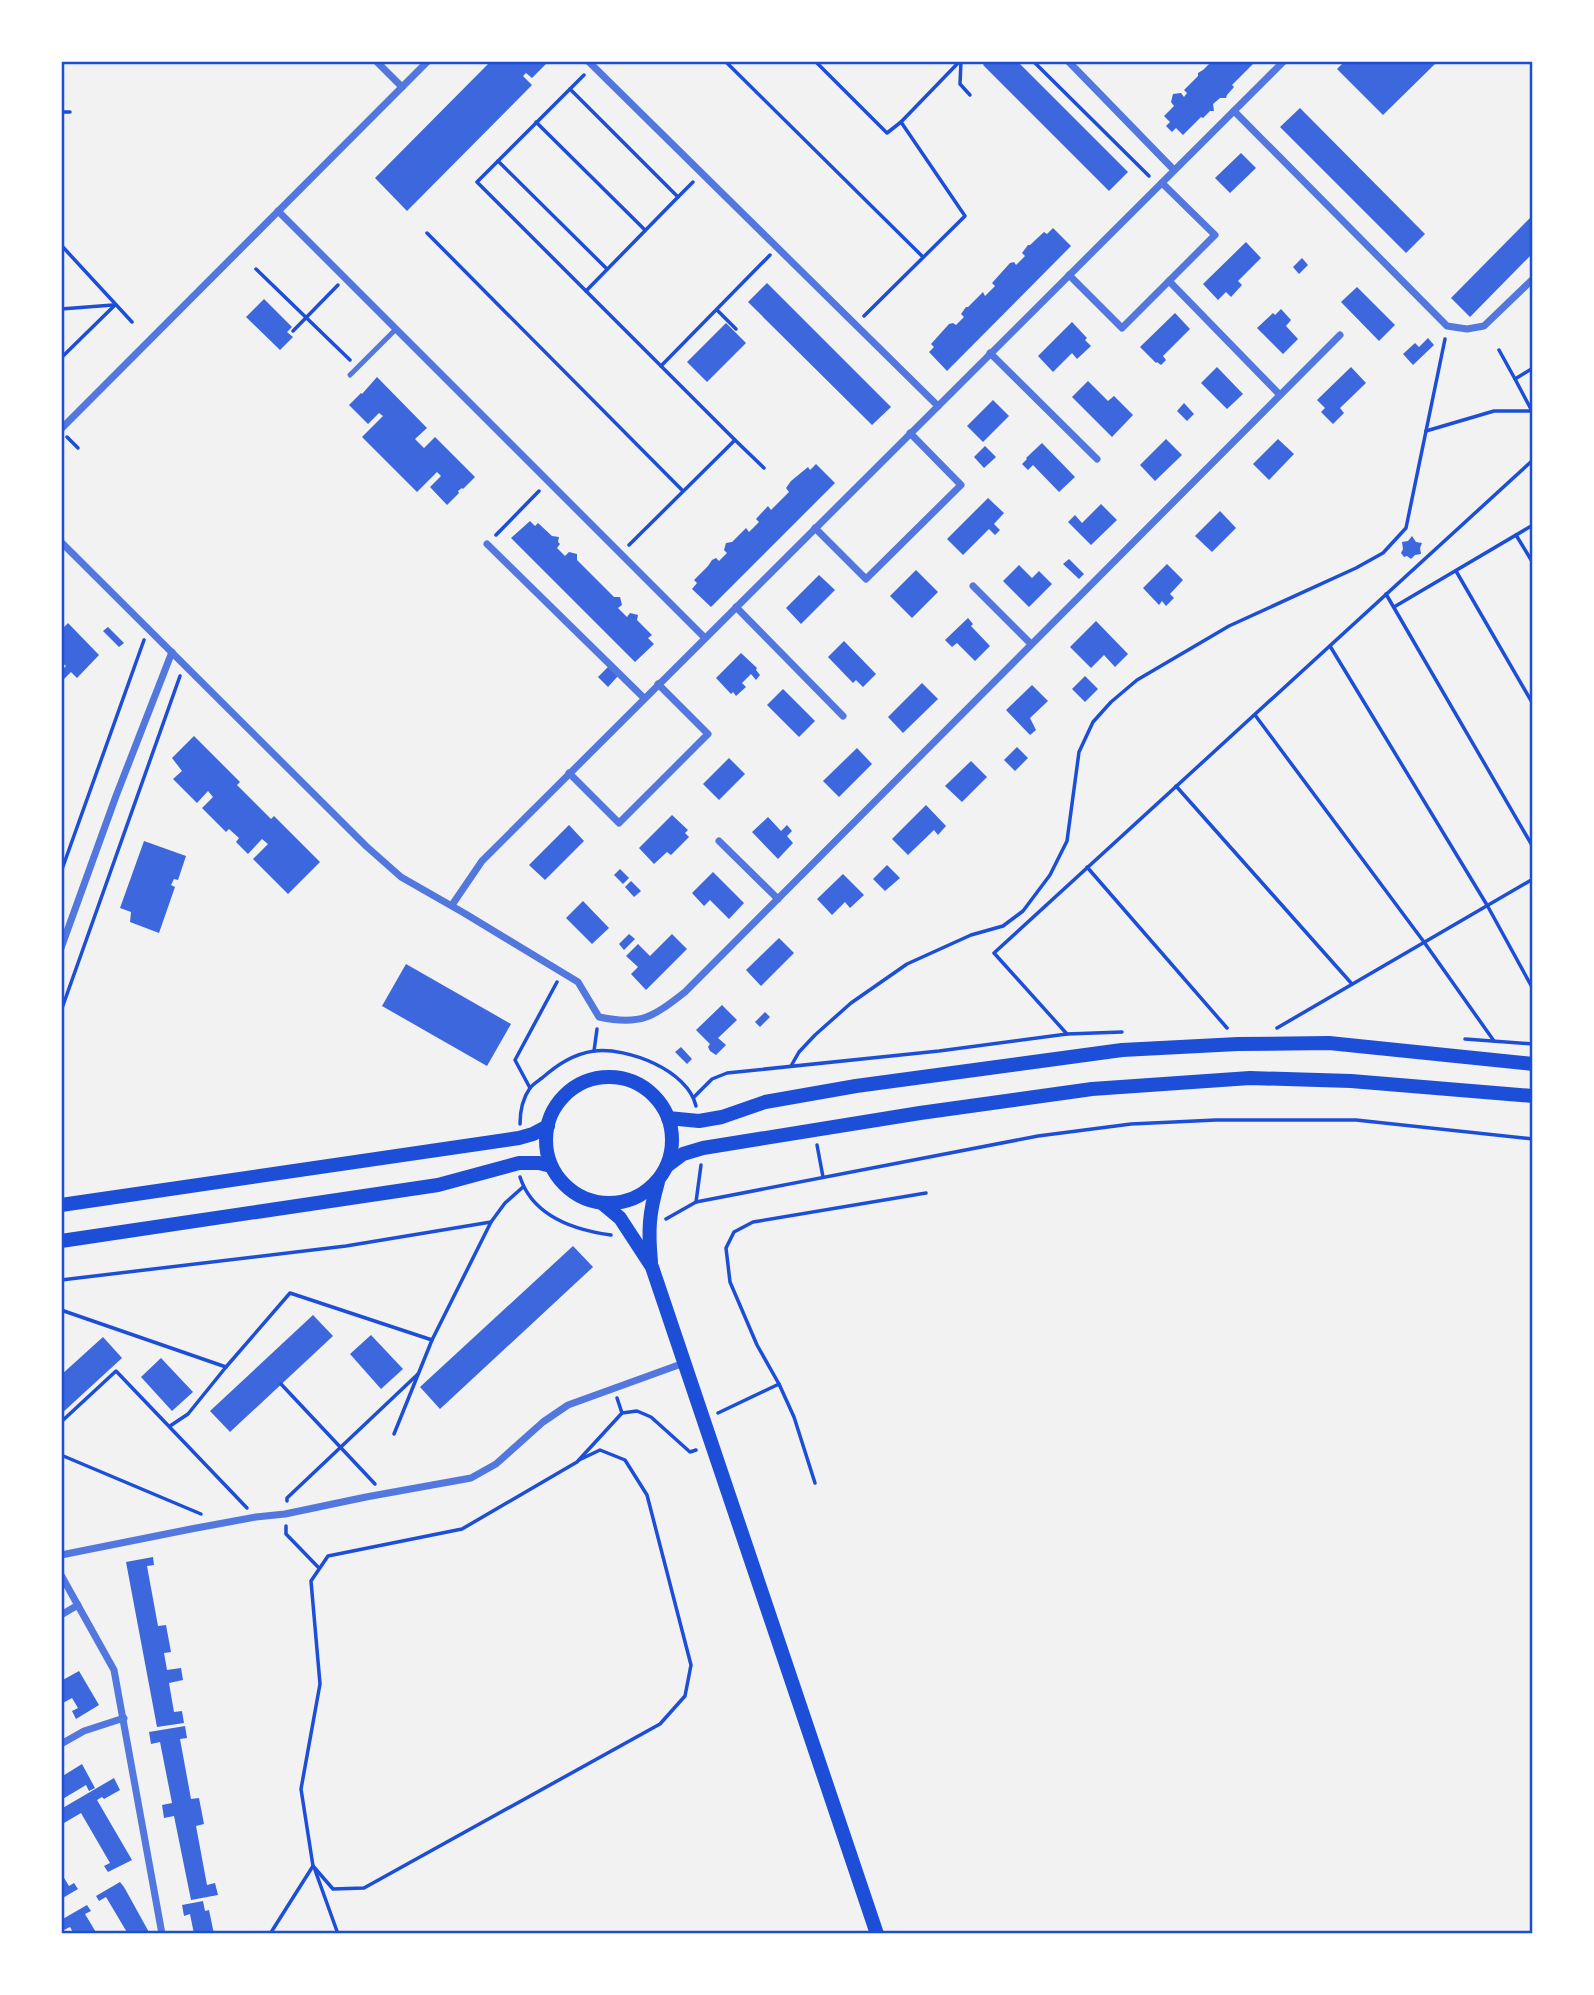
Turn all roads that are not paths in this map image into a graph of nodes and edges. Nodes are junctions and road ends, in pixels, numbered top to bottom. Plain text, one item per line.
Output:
1 (376, 61) edge
2 (428, 61) edge
3 (1068, 61) edge
4 (1284, 61) edge
5 (590, 64) edge
6 (402, 88) junction
7 (1234, 111) junction
8 (1174, 170) junction
9 (1162, 183) junction
10 (278, 211) junction
11 (1069, 275) junction
12 (1533, 279) edge
13 (1169, 281) junction
14 (396, 329) junction
15 (1340, 335) dead end
16 (990, 354) junction
17 (350, 375) dead end
18 (1280, 395) junction
19 (938, 406) junction
20 (61, 429) edge
21 (910, 433) junction
22 (1097, 459) dead end
23 (815, 528) junction
24 (61, 542) edge
25 (487, 544) road end
26 (973, 586) dead end
27 (736, 607) junction
28 (705, 638) junction
29 (1031, 644) junction
30 (172, 652) junction
31 (658, 684) junction
32 (644, 698) junction
33 (844, 716) dead end
34 (569, 774) junction
35 (719, 841) dead end
36 (778, 899) junction
37 (452, 905) junction
38 (61, 948) edge
39 (1533, 1064) edge
40 (1533, 1096) edge
41 (668, 1118) junction
42 (548, 1126) junction
43 (551, 1166) junction
44 (667, 1166) junction
45 (658, 1180) junction
46 (602, 1203) junction
47 (61, 1205) edge
48 (61, 1241) edge
49 (652, 1267) junction
50 (684, 1363) junction
51 (61, 1555) edge
52 (61, 1575) edge
53 (78, 1605) junction
54 (61, 1615) edge
55 (124, 1718) junction
56 (61, 1744) edge
57 (162, 1934) edge
58 (877, 1934) edge

1 - 6 street
2 - 6 street
3 - 8 street
4 - 7 street
5 - 19 street
6 - 10 street
7 - 8 street
7 - 12 street
8 - 9 street
9 - 11 street
9 - 13 street
10 - 14 street
10 - 20 street
11 - 13 street
11 - 16 street
13 - 18 street
14 - 17 lane
14 - 28 street
15 - 18 street
16 - 19 street
16 - 22 street
18 - 29 street
19 - 21 street
21 - 23 street
21 - 23 street
23 - 27 street
24 - 30 street
25 - 32 street
26 - 29 street
27 - 28 street
27 - 33 street
28 - 31 street
29 - 36 street
30 - 37 street
30 - 38 street
31 - 32 street
31 - 34 street
32 - 34 street
34 - 37 street
35 - 36 street
36 - 37 street
39 - 41 main road
40 - 44 main road
41 - 42 main road
41 - 44 main road
42 - 43 main road
42 - 47 main road
43 - 46 main road
43 - 48 main road
44 - 45 main road
45 - 46 main road
45 - 49 main road
46 - 49 main road
49 - 50 main road
50 - 51 street
50 - 58 main road
52 - 53 street
53 - 54 street
53 - 55 street
55 - 56 street
55 - 57 street

